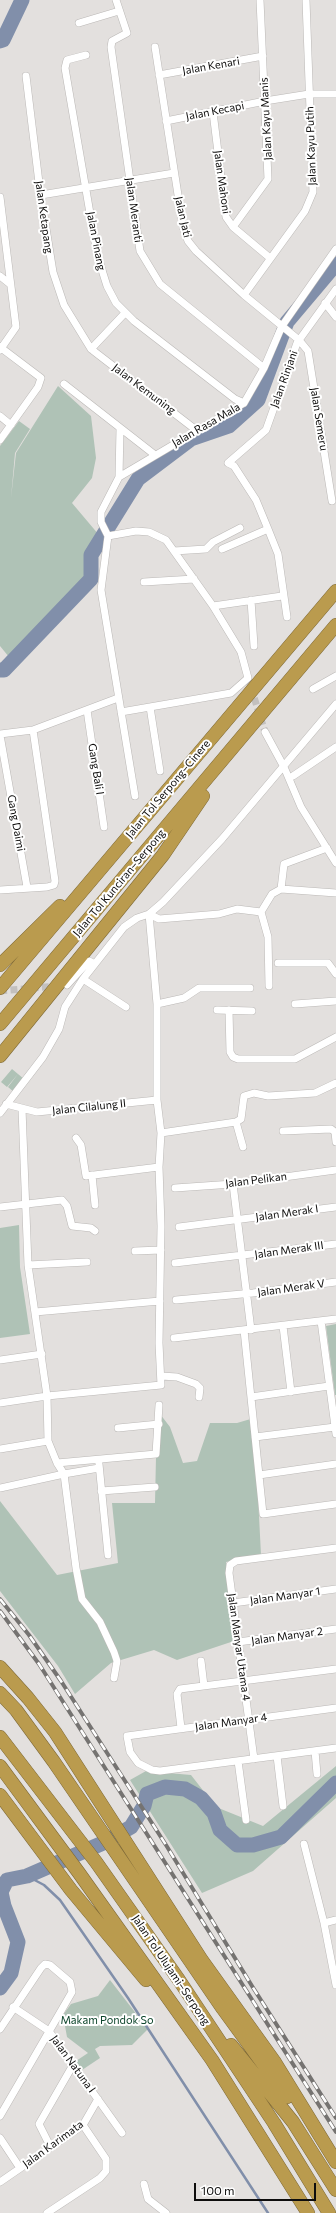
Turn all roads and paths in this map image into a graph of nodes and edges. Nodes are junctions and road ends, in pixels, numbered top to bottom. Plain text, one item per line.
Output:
1 (116, 0) edge
2 (260, 0) edge
3 (306, 0) edge
4 (119, 10) junction
5 (79, 23) dead end
6 (155, 47) dead end
7 (86, 55) dead end
8 (263, 56) junction
9 (160, 75) junction
10 (26, 76) dead end
11 (309, 94) junction
12 (336, 94) edge
13 (265, 101) junction
14 (213, 112) junction
15 (166, 121) junction
16 (174, 173) junction
17 (130, 180) junction
18 (86, 188) junction
19 (40, 195) junction
20 (0, 197) edge
21 (2, 221) edge
22 (233, 227) junction
23 (336, 249) edge
24 (270, 258) junction
25 (0, 276) edge
26 (10, 284) junction
27 (336, 289) edge
28 (244, 295) junction
29 (325, 304) junction
30 (125, 313) junction
31 (336, 317) edge
32 (283, 327) junction
33 (297, 338) junction
34 (0, 348) edge
35 (91, 349) junction
36 (264, 368) junction
37 (64, 384) dead end
38 (244, 403) junction
39 (0, 416) edge
40 (12, 425) junction
41 (120, 429) junction
42 (196, 430) junction
43 (0, 440) edge
44 (155, 455) junction
45 (119, 477) junction
46 (332, 501) dead end
47 (240, 528) dead end
48 (268, 529) junction
49 (107, 534) junction
50 (222, 549) dead end
51 (174, 551) junction
52 (194, 579) junction
53 (144, 582) dead end
54 (336, 591) edge
55 (282, 596) junction
56 (251, 600) junction
57 (213, 606) junction
58 (287, 617) dead end
59 (336, 625) edge
60 (254, 646) dead end
61 (336, 676) edge
62 (313, 689) dead end
63 (118, 698) junction
64 (336, 704) edge
65 (150, 707) junction
66 (87, 710) junction
67 (121, 712) junction
68 (33, 730) junction
69 (265, 732) tunnel mouth
70 (0, 735) edge
71 (239, 742) junction
72 (336, 749) edge
73 (284, 767) junction
74 (160, 771) dead end
75 (293, 776) dead end
76 (135, 796) dead end
77 (104, 827) dead end
78 (327, 848) junction
79 (336, 862) edge
80 (104, 865) junction
81 (27, 887) junction
82 (0, 890) edge
83 (281, 890) junction
84 (336, 893) edge
85 (262, 912) junction
86 (149, 914) junction
87 (278, 963) dead end
88 (95, 964) junction
89 (0, 965) edge
90 (336, 974) edge
91 (83, 979) junction
92 (67, 985) dead end
93 (269, 986) dead end
94 (0, 988) edge
95 (250, 988) dead end
96 (336, 1001) edge
97 (157, 1004) junction
98 (295, 1004) dead end
99 (126, 1007) dead end
100 (217, 1010) dead end
101 (229, 1010) junction
102 (252, 1011) dead end
103 (0, 1024) edge
104 (336, 1037) edge
105 (0, 1056) edge
106 (336, 1083) edge
107 (157, 1100) junction
108 (6, 1104) junction
109 (22, 1109) junction
110 (0, 1113) edge
111 (236, 1122) junction
112 (283, 1131) dead end
113 (161, 1133) junction
114 (76, 1138) dead end
115 (336, 1142) edge
116 (243, 1147) dead end
117 (159, 1167) junction
118 (336, 1170) edge
119 (92, 1175) junction
120 (233, 1184) junction
121 (175, 1188) dead end
122 (26, 1204) junction
123 (95, 1204) dead end
124 (0, 1207) edge
125 (336, 1207) edge
126 (237, 1220) junction
127 (179, 1226) dead end
128 (95, 1231) dead end
129 (336, 1244) edge
130 (161, 1250) junction
131 (135, 1251) dead end
132 (242, 1257) junction
133 (87, 1262) dead end
134 (175, 1263) dead end
135 (28, 1265) junction
136 (336, 1282) edge
137 (247, 1294) junction
138 (176, 1300) dead end
139 (160, 1301) junction
140 (35, 1312) junction
141 (336, 1319) edge
142 (321, 1321) junction
143 (283, 1326) junction
144 (248, 1330) junction
145 (174, 1338) dead end
146 (42, 1354) junction
147 (0, 1360) edge
148 (161, 1376) junction
149 (329, 1386) junction
150 (291, 1392) junction
151 (47, 1396) junction
152 (251, 1397) junction
153 (199, 1398) dead end
154 (334, 1400) edge
155 (0, 1403) edge
156 (159, 1405) dead end
157 (159, 1424) junction
158 (118, 1428) dead end
159 (336, 1430) edge
160 (255, 1437) junction
161 (48, 1441) junction
162 (0, 1449) edge
163 (98, 1458) junction
164 (57, 1463) junction
165 (336, 1464) edge
166 (99, 1468) junction
167 (64, 1474) junction
168 (259, 1475) junction
169 (155, 1487) dead end
170 (0, 1488) edge
171 (101, 1491) junction
172 (336, 1504) edge
173 (336, 1548) edge
174 (108, 1555) dead end
175 (336, 1589) edge
176 (233, 1603) junction
177 (336, 1630) edge
178 (238, 1642) junction
179 (201, 1661) dead end
180 (0, 1667) edge
181 (336, 1669) edge
182 (114, 1678) dead end
183 (244, 1681) junction
184 (204, 1686) junction
185 (0, 1693) edge
186 (336, 1708) edge
187 (249, 1719) junction
188 (181, 1728) junction
189 (0, 1737) edge
190 (336, 1748) edge
191 (315, 1751) junction
192 (277, 1756) junction
193 (254, 1759) junction
194 (238, 1761) junction
195 (0, 1766) edge
196 (317, 1774) dead end
197 (0, 1795) edge
198 (284, 1806) dead end
199 (246, 1820) dead end
200 (304, 1844) dead end
201 (336, 1920) edge
202 (324, 1923) junction
203 (179, 1980) junction
204 (336, 1985) edge
205 (13, 2007) junction
206 (0, 2029) edge
207 (49, 2032) junction
208 (212, 2060) junction
209 (73, 2065) junction
210 (98, 2099) junction
211 (0, 2116) edge
212 (84, 2125) junction
213 (122, 2133) dead end
214 (0, 2138) edge
215 (50, 2146) junction
216 (336, 2162) edge
217 (20, 2168) junction
218 (0, 2182) edge
219 (144, 2184) dead end
220 (336, 2190) edge
221 (47, 2213) edge
222 (166, 2213) edge
223 (308, 2213) edge
224 (329, 2213) edge

1 - 4 street
2 - 8 street, Jalan Kayu Manis
3 - 11 street, Jalan Kayu Putih
4 - 5 street
4 - 17 street, Jalan Meranti
6 - 9 street, Jalan Jati
7 - 18 street, Jalan Pinang
8 - 9 street, Jalan Kenari
8 - 13 street, Jalan Kayu Manis
9 - 15 street, Jalan Jati
10 - 19 street, Jalan Ketapang
11 - 12 street, Jalan Kecapi
11 - 13 street, Jalan Kecapi
11 - 24 street, Jalan Kayu Putih
13 - 14 street, Jalan Kecapi
13 - 22 street, Jalan Kayu Manis
14 - 15 street, Jalan Kecapi
14 - 22 street, Jalan Mahoni
15 - 16 street, Jalan Jati
16 - 17 street
16 - 28 street, Jalan Jati
17 - 18 street
17 - 36 street, Jalan Meranti
18 - 19 street
18 - 30 street, Jalan Pinang
19 - 35 street, Jalan Ketapang
20 - 21 street
21 - 26 street
22 - 24 street, Jalan Mahoni
23 - 32 street, Jalan Rasa Mala
24 - 28 street, Jalan Kayu Putih
25 - 26 street
26 - 34 street
27 - 29 street, Jalan Rinjani
28 - 32 street, Jalan Jati
29 - 31 street
29 - 33 street, Jalan Rinjani
30 - 35 street
30 - 38 street, Jalan Pinang
32 - 33 street, Jalan Jati
32 - 36 street, Jalan Rasa Mala
33 - 46 street, Jalan Semeru
33 - 48 street, Jalan Rinjani
34 - 40 street
35 - 42 street, Jalan Kemuning
36 - 38 street, Jalan Rasa Mala
37 - 41 street
38 - 42 street, Jalan Rasa Mala
39 - 40 street
40 - 43 street
41 - 44 street
41 - 45 street
42 - 44 street, Jalan Rasa Mala
44 - 45 street, Jalan Rasa Mala
45 - 49 street
47 - 51 street
48 - 50 street
48 - 55 street
49 - 51 street
49 - 63 street
51 - 52 street
52 - 53 street
52 - 57 street
54 - 80 highway, Jalan Tol Serpong–Cinere
55 - 56 street
55 - 58 street
56 - 57 street
56 - 60 street
57 - 65 street
59 - 71 highway
61 - 62 street
63 - 66 street
63 - 67 street
64 - 73 street
65 - 67 street
65 - 74 street
66 - 68 street
66 - 77 street, Gang Bali I
67 - 76 street
68 - 70 street
68 - 81 street
69 - 73 street
70 - 81 street, Gang Daimi
71 - 103 highway, Jalan Tol Kunciran–Serpong
71 - 105 highway
72 - 75 street
73 - 78 street
73 - 86 street
78 - 79 street
78 - 83 street
80 - 89 highway
80 - 94 highway, Jalan Tol Serpong–Cinere
81 - 82 street
83 - 84 street
83 - 85 street
85 - 86 street
85 - 93 street
86 - 88 street
86 - 97 street
87 - 90 street
88 - 91 street
88 - 92 street
91 - 99 street
91 - 108 street
95 - 97 street
96 - 98 street
97 - 107 street
100 - 101 street
101 - 102 street
101 - 104 street
106 - 111 street
107 - 109 street, Jalan Cilalung II
107 - 113 street
108 - 109 street, Jalan Cilalung II
108 - 110 street
109 - 122 street
111 - 113 street
111 - 116 street
112 - 115 street
113 - 117 street
114 - 119 street
117 - 119 street
117 - 130 street
118 - 120 street, Jalan Pelikan
119 - 123 street
120 - 121 street, Jalan Pelikan
120 - 126 street
122 - 124 street
122 - 128 street
122 - 135 street
125 - 126 street, Jalan Merak I
126 - 127 street, Jalan Merak I
126 - 132 street
129 - 132 street, Jalan Merak III
130 - 131 street
130 - 139 street
132 - 134 street, Jalan Merak III
132 - 137 street
133 - 135 street
135 - 140 street
136 - 137 street, Jalan Merak V
137 - 138 street, Jalan Merak V
137 - 144 street
139 - 140 street
139 - 148 street
140 - 146 street
141 - 142 street
142 - 143 street
142 - 149 street
143 - 144 street
143 - 150 street
144 - 145 street
144 - 152 street
146 - 147 street
146 - 151 street
148 - 151 street
148 - 153 street
149 - 150 street
149 - 154 street
150 - 152 street
151 - 155 street
151 - 161 street
152 - 160 street
154 - 159 street
156 - 157 street
157 - 158 street
157 - 163 street
159 - 160 street
160 - 168 street
161 - 162 street
161 - 164 street
163 - 164 street
163 - 166 street
164 - 167 street
165 - 168 street
166 - 167 street
166 - 171 street
167 - 170 street
167 - 182 street
168 - 172 street
169 - 171 street
171 - 174 street
173 - 176 street, Jalan Manyar Utama 4
175 - 176 street, Jalan Manyar 1
176 - 178 street, Jalan Manyar Utama 4
177 - 178 street, Jalan Manyar 2
178 - 183 street, Jalan Manyar Utama 4
179 - 184 street
180 - 216 highway
181 - 183 street
183 - 184 street
183 - 187 street, Jalan Manyar Utama 4
184 - 188 street
185 - 216 highway
186 - 187 street, Jalan Manyar 4
187 - 188 street, Jalan Manyar 4
187 - 193 street, Jalan Manyar Utama 4
188 - 194 street, Jalan Manyar 4
189 - 203 highway, Jalan Tol Ulujami–Serpong
190 - 191 street
191 - 192 street
191 - 196 street
192 - 193 street
192 - 198 street
193 - 194 street
194 - 199 street
195 - 208 highway, Jalan Tol Ulujami–Serpong
197 - 208 highway
200 - 202 street
201 - 202 street
202 - 204 street
203 - 220 highway
203 - 224 highway, Jalan Tol Ulujami–Serpong
205 - 206 street
205 - 207 street, Jalan Natuna I
205 - 207 street
207 - 209 street, Jalan Natuna I
207 - 211 street
208 - 223 highway, Jalan Tol Ulujami–Serpong
209 - 210 street, Jalan Natuna I
209 - 215 street
210 - 212 street, Jalan Karimata
210 - 213 street, Jalan Natuna I
212 - 215 street, Jalan Karimata
212 - 221 street
214 - 217 street
215 - 217 street, Jalan Karimata
217 - 218 street, Jalan Karimata
219 - 222 street

